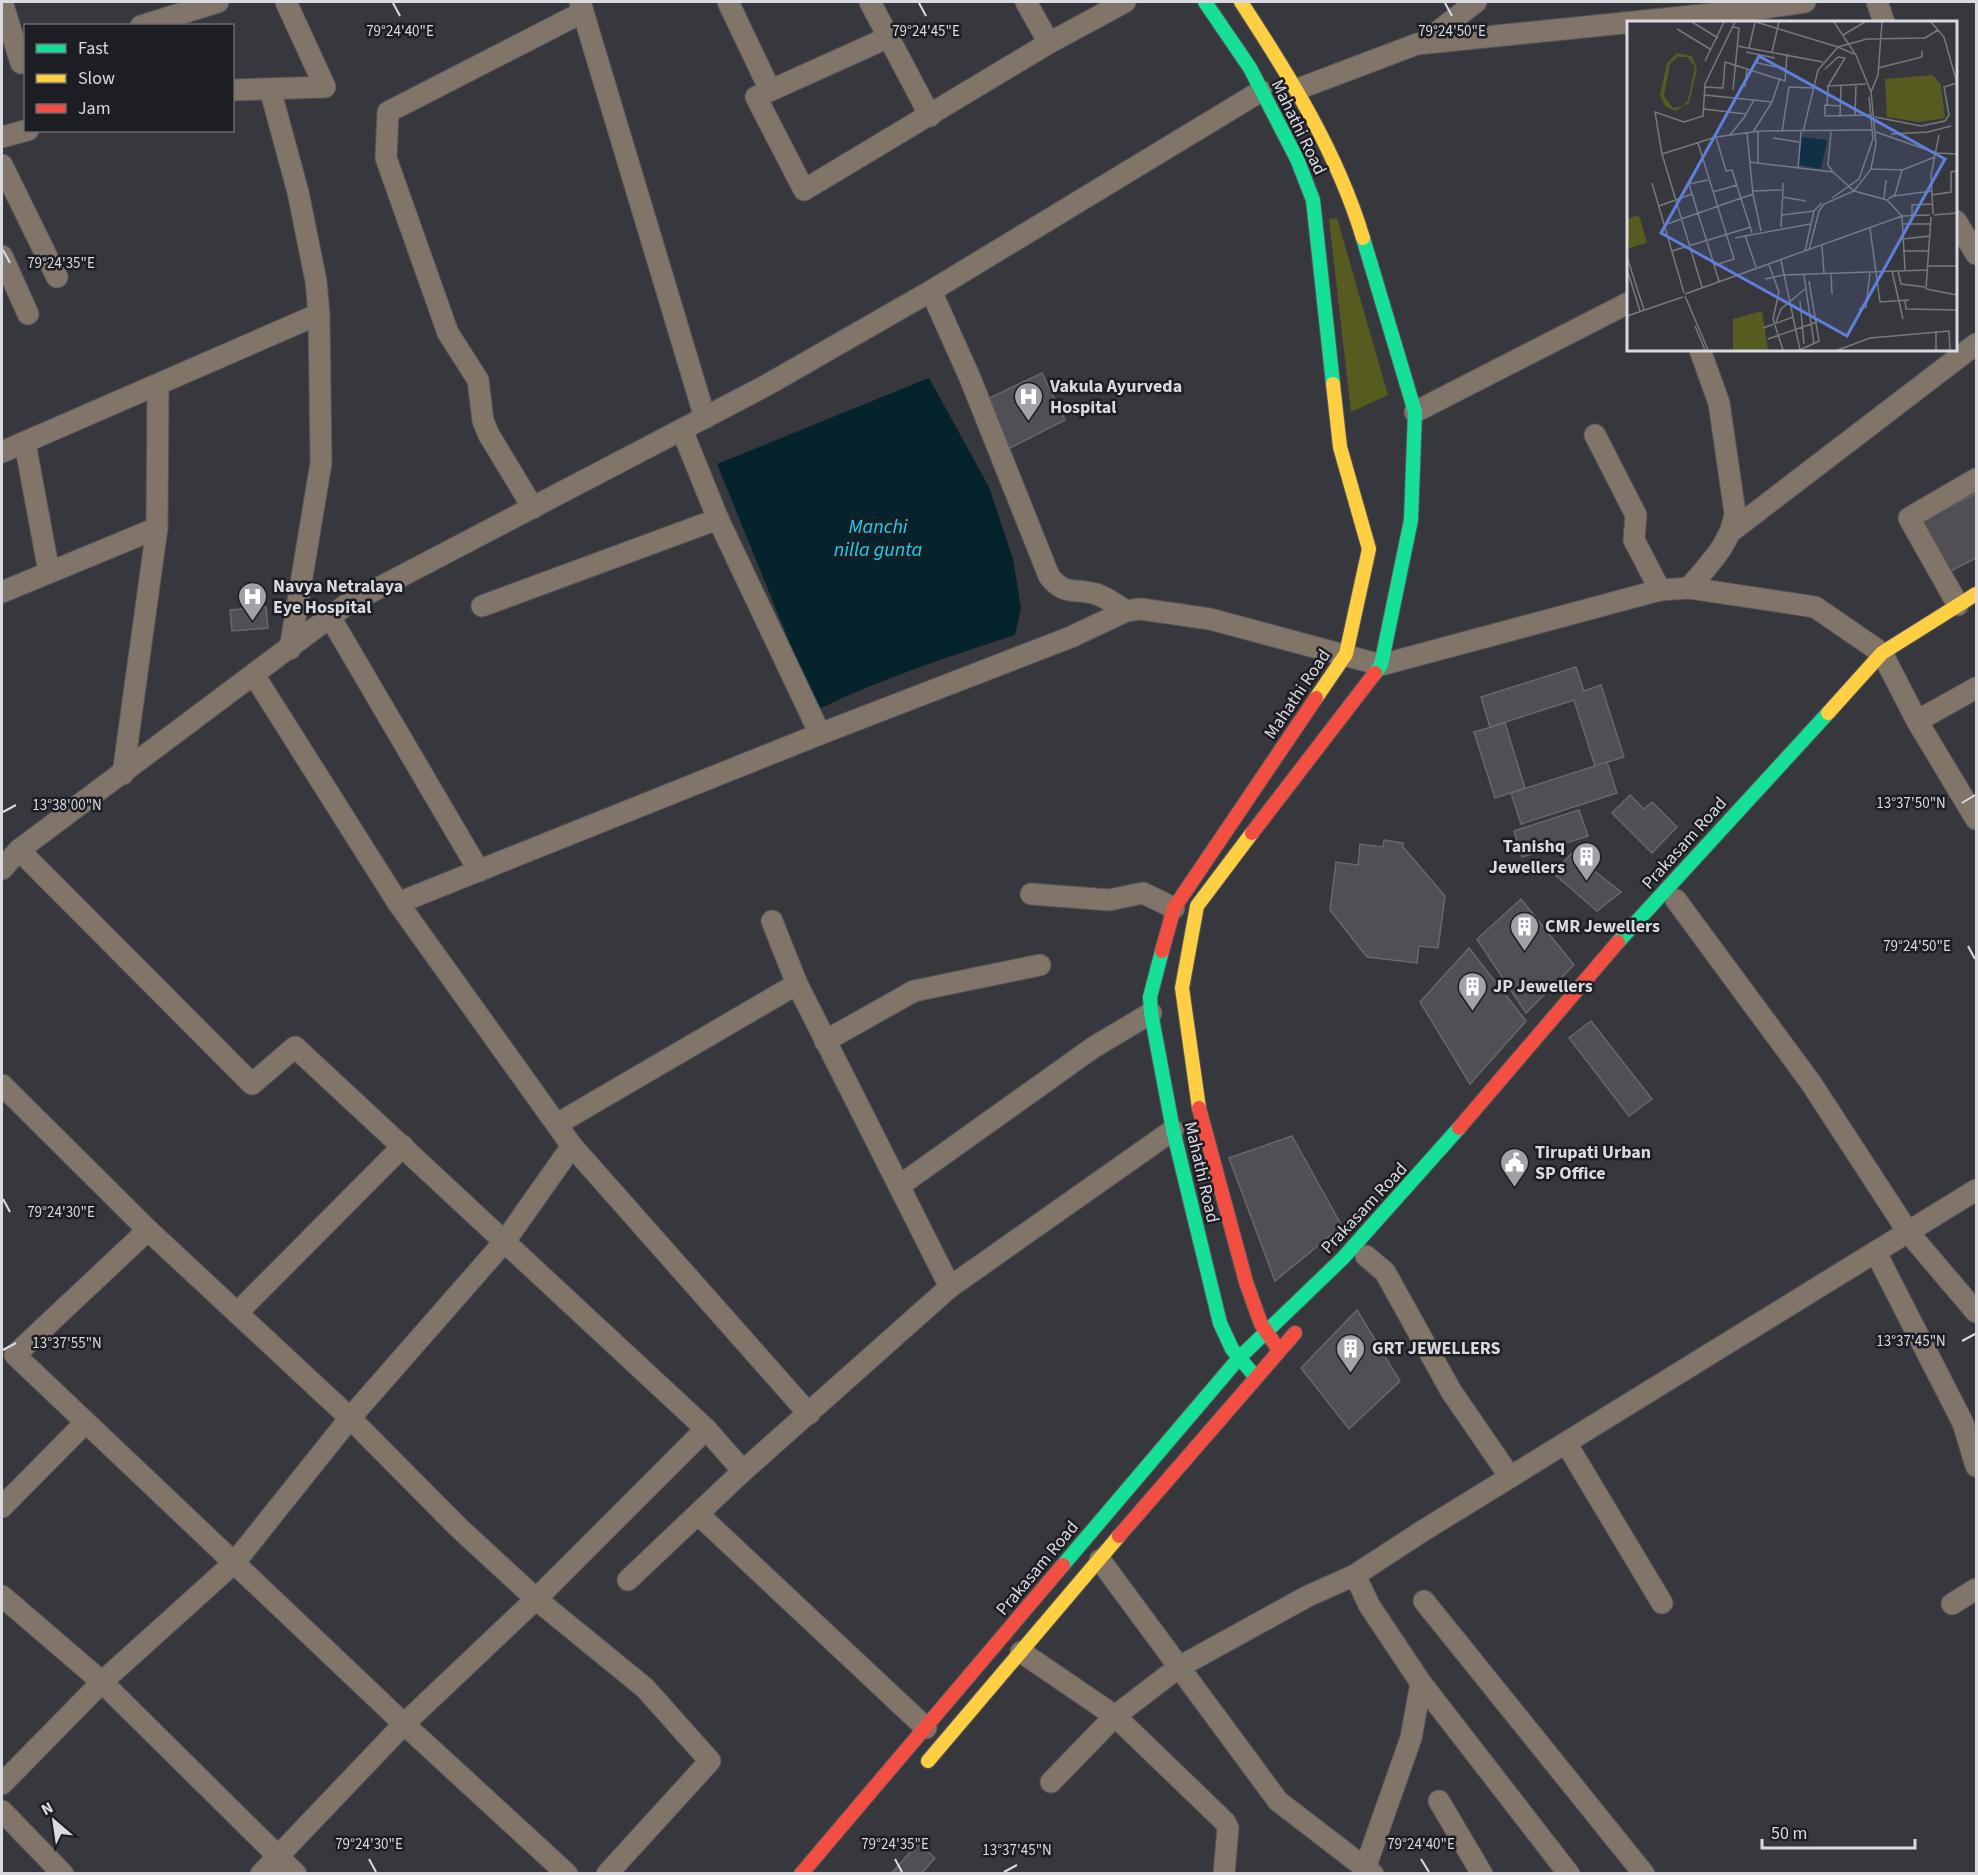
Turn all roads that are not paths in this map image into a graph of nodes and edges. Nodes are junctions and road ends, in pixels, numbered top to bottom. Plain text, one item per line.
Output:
1 (2, 2) edge
2 (218, 2) edge
3 (286, 2) edge
4 (728, 2) edge
5 (870, 2) edge
6 (1026, 2) edge
7 (1125, 2) edge
8 (1205, 2) edge
9 (1240, 2) edge
10 (1476, 2) edge
11 (1805, 2) edge
12 (582, 7) edge
13 (1642, 21) edge
14 (1627, 22) edge
15 (147, 24) edge
16 (889, 37) junction
17 (1423, 43) junction
18 (1048, 44) junction
19 (24, 62) edge
20 (1298, 88) junction
21 (270, 89) junction
22 (234, 90) edge
23 (770, 90) junction
24 (1261, 91) junction
25 (930, 116) junction
26 (24, 131) edge
27 (2, 137) edge
28 (2, 165) edge
29 (1957, 223) edge
30 (1977, 254) edge
31 (2, 256) edge
32 (57, 277) dead end
33 (931, 291) junction
34 (1627, 304) edge
35 (28, 314) dead end
36 (319, 314) junction
37 (1977, 344) edge
38 (1700, 351) edge
39 (158, 385) junction
40 (1415, 412) junction
41 (705, 418) junction
42 (682, 430) junction
43 (1595, 435) dead end
44 (25, 443) junction
45 (2, 453) edge
46 (1977, 479) edge
47 (533, 508) junction
48 (718, 519) junction
49 (157, 528) junction
50 (1733, 530) junction
51 (49, 572) junction
52 (1689, 588) junction
53 (1660, 590) junction
54 (2, 592) edge
55 (1977, 594) edge
56 (482, 606) dead end
57 (1965, 610) junction
58 (1126, 611) junction
59 (330, 617) junction
60 (1948, 629) dead end
61 (290, 649) junction
62 (1346, 654) junction
63 (1889, 664) junction
64 (1381, 665) junction
65 (254, 675) junction
66 (1977, 688) edge
67 (1917, 721) junction
68 (820, 734) junction
69 (123, 774) junction
70 (1977, 819) edge
71 (19, 850) junction
72 (2, 869) edge
73 (479, 871) junction
74 (1031, 894) dead end
75 (1676, 900) dead end
76 (398, 903) junction
77 (1174, 908) junction
78 (772, 921) dead end
79 (1040, 965) dead end
80 (797, 984) junction
81 (1150, 1013) junction
82 (825, 1041) junction
83 (2, 1085) edge
84 (557, 1124) junction
85 (1173, 1130) junction
86 (402, 1146) junction
87 (572, 1146) junction
88 (899, 1186) junction
89 (1977, 1190) edge
90 (148, 1230) junction
91 (1908, 1232) junction
92 (505, 1241) junction
93 (1875, 1253) junction
94 (1366, 1256) dead end
95 (950, 1287) junction
96 (1977, 1312) edge
97 (237, 1313) junction
98 (1303, 1325) dead end
99 (1267, 1333) junction
100 (1279, 1350) junction
101 (1239, 1358) junction
102 (1255, 1377) junction
103 (809, 1413) junction
104 (350, 1418) junction
105 (85, 1423) junction
106 (706, 1429) junction
107 (1566, 1443) junction
108 (1977, 1467) edge
109 (743, 1471) junction
110 (1510, 1477) junction
111 (2, 1507) edge
112 (698, 1514) junction
113 (1100, 1560) junction
114 (235, 1562) junction
115 (1355, 1575) junction
116 (628, 1580) dead end
117 (1977, 1589) edge
118 (2, 1596) edge
119 (536, 1599) junction
120 (1424, 1601) dead end
121 (1662, 1603) dead end
122 (1952, 1604) dead end
123 (1022, 1652) junction
124 (1179, 1667) junction
125 (102, 1682) junction
126 (1421, 1683) junction
127 (1115, 1716) junction
128 (404, 1724) junction
129 (926, 1728) junction
130 (917, 1773) dead end
131 (1051, 1782) dead end
132 (2, 1784) edge
133 (1439, 1801) dead end
134 (2, 1811) edge
135 (276, 1855) junction
136 (1367, 1872) edge
137 (63, 1874) edge
138 (261, 1874) edge
139 (296, 1874) edge
140 (567, 1874) edge
141 (607, 1874) edge
142 (801, 1874) edge
143 (1224, 1874) edge
144 (1482, 1874) edge
145 (1569, 1874) edge
146 (1644, 1874) edge

1 - 19 street
2 - 15 street
3 - 21 street
4 - 23 street
5 - 16 street
6 - 18 street
7 - 18 street
8 - 24 street, Mahathi Road
9 - 20 street, Mahathi Road
10 - 17 street
11 - 13 street
12 - 41 street
12 - 47 street
14 - 17 street
16 - 23 street
16 - 25 street
17 - 20 street
18 - 25 street
20 - 40 street, Mahathi Road
21 - 22 street
21 - 36 street
23 - 25 street
24 - 33 street
24 - 62 street, Mahathi Road
26 - 27 street
28 - 32 street
29 - 30 street
31 - 35 street
33 - 41 street
33 - 58 street
34 - 40 street
36 - 39 street
36 - 61 street
37 - 50 street
38 - 50 street
39 - 44 street
39 - 49 street
40 - 64 street, Mahathi Road
41 - 42 street
42 - 47 street
42 - 48 street
43 - 53 street
44 - 45 street
44 - 51 street
46 - 57 street
47 - 59 street
48 - 56 street
48 - 68 street
49 - 51 street
49 - 69 street
50 - 52 street
51 - 54 street
52 - 53 street
52 - 63 street
53 - 64 street
55 - 57 street, Prakasam Road
57 - 60 street, Prakasam Road
57 - 63 street, Prakasam Road
58 - 62 street
58 - 68 street
59 - 61 street
59 - 73 street
61 - 65 street
62 - 64 street
62 - 77 street, Mahathi Road
63 - 67 street
63 - 99 street, Prakasam Road
64 - 99 street, Mahathi Road
65 - 69 street
65 - 76 street
66 - 67 street
67 - 70 street
68 - 73 street
69 - 71 street
71 - 72 street
71 - 86 street
73 - 76 street
74 - 77 street
75 - 91 street
76 - 84 street
77 - 81 street, Mahathi Road
78 - 80 street
79 - 82 street
80 - 82 street
80 - 84 street
81 - 85 street, Mahathi Road
81 - 88 street
82 - 88 street
83 - 90 street
84 - 87 street
85 - 95 street
85 - 101 street, Mahathi Road
86 - 92 street
86 - 97 street
87 - 92 street
87 - 103 street
88 - 95 street
89 - 91 street
90 - 97 street
90 - 105 street
91 - 93 street
91 - 96 street
92 - 104 street
92 - 106 street
93 - 107 street
93 - 108 street
94 - 110 street
95 - 103 street
97 - 104 street
98 - 100 street
99 - 100 street, Mahathi Road
99 - 101 street, Prakasam Road
100 - 102 street
101 - 102 street, Mahathi Road
101 - 129 street, Prakasam Road
102 - 113 street
103 - 109 street
104 - 114 street
104 - 119 street
105 - 111 street
105 - 114 street
106 - 109 street
106 - 119 street
107 - 110 street
107 - 121 street
109 - 112 street
110 - 115 street
112 - 116 street
112 - 129 street
113 - 123 street
113 - 124 street
114 - 125 street
114 - 128 street
115 - 124 street
115 - 126 street
117 - 122 street
118 - 125 street
119 - 128 street
119 - 141 street
120 - 146 street
123 - 127 street
123 - 130 street
124 - 127 street
124 - 136 street
125 - 132 street
125 - 135 street
126 - 136 street
126 - 145 street
127 - 131 street
127 - 143 street
128 - 135 street
128 - 140 street
129 - 142 street, Prakasam Road
133 - 144 street
134 - 137 street
135 - 138 street
135 - 139 street

